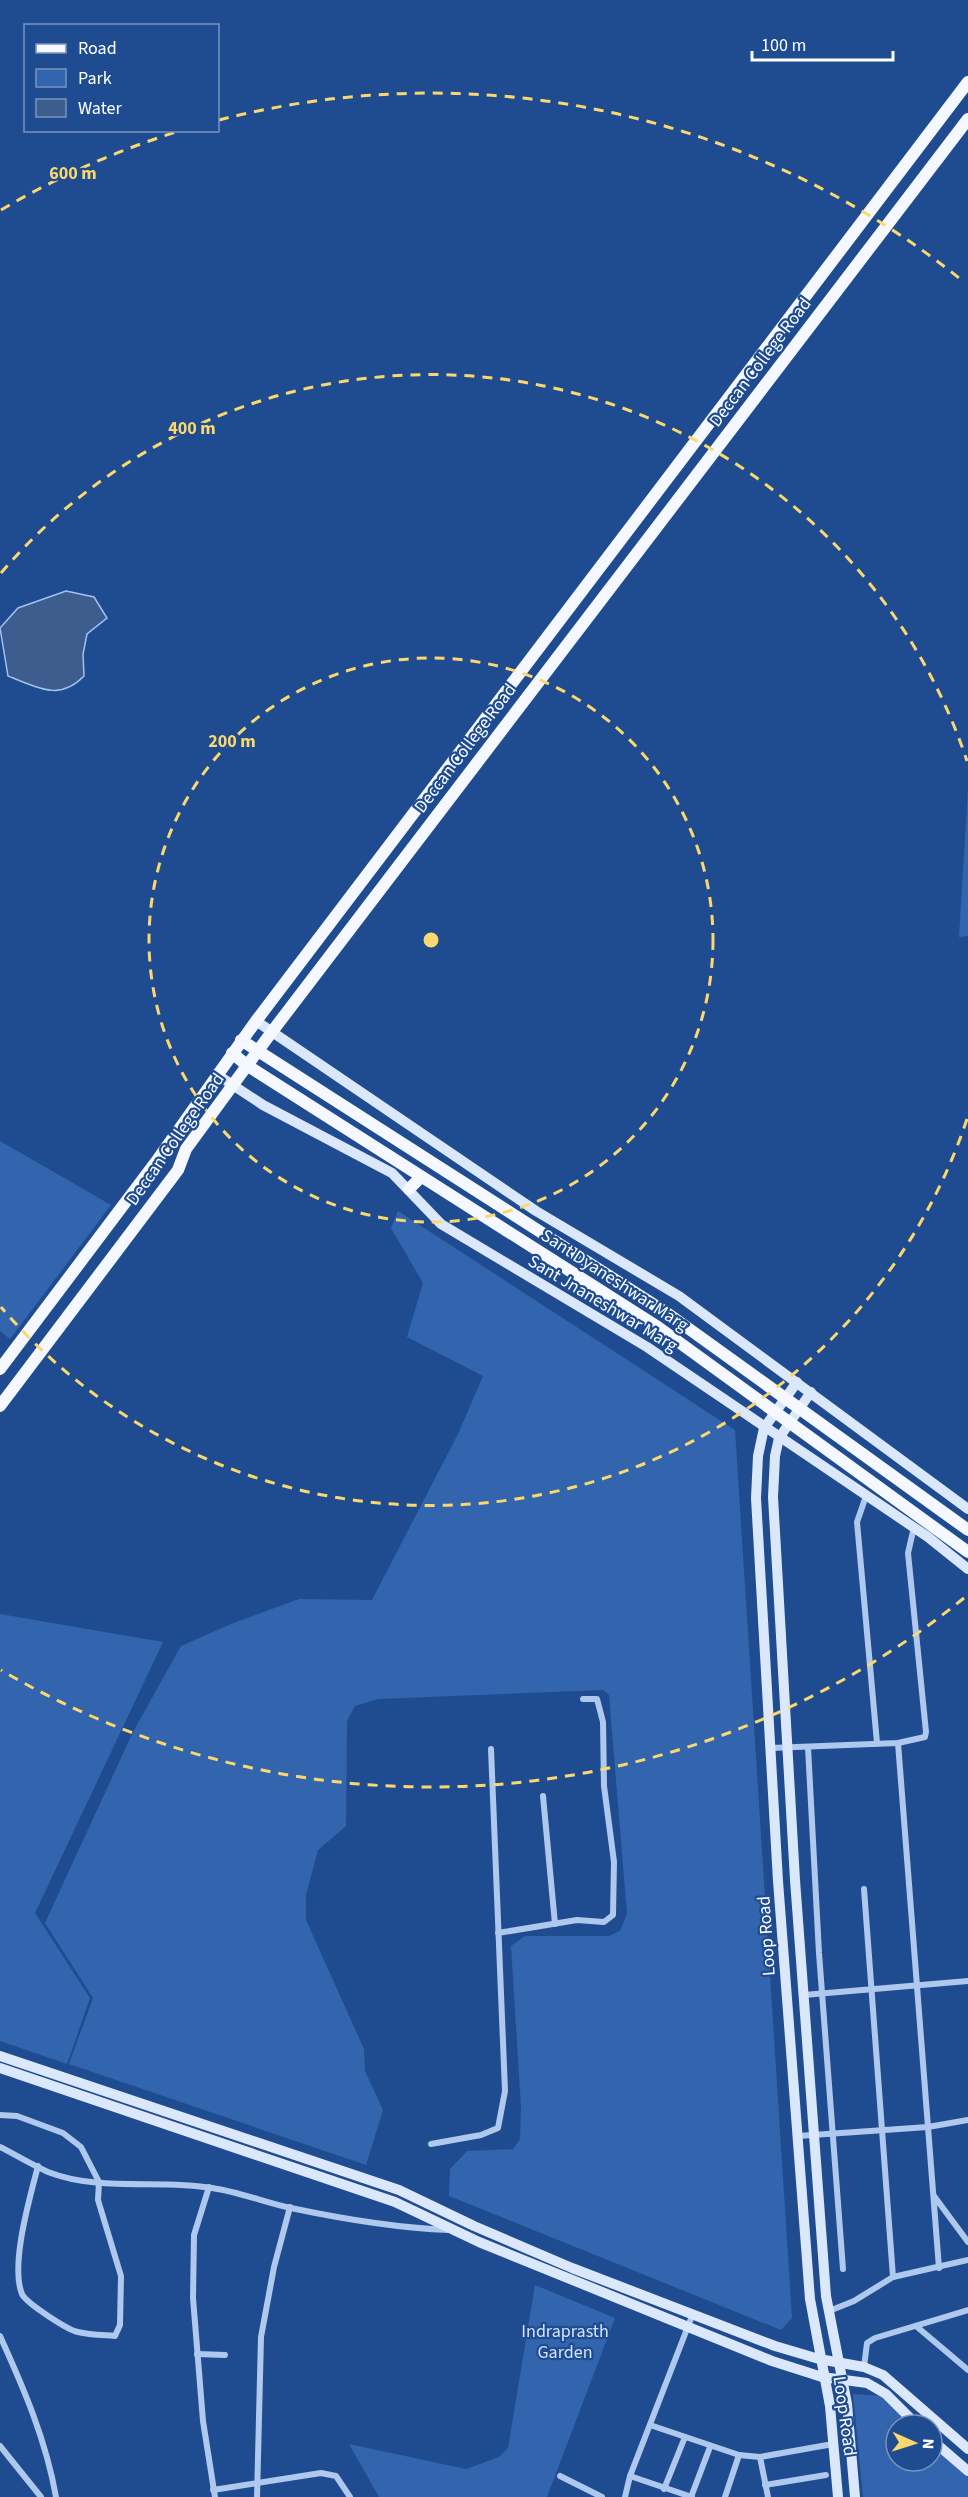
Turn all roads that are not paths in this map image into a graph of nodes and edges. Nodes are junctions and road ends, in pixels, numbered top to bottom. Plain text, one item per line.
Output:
1 (968, 82) edge
2 (968, 119) edge
3 (255, 1021) junction
4 (271, 1033) junction
5 (241, 1040) junction
6 (258, 1051) junction
7 (232, 1053) junction
8 (248, 1066) junction
9 (216, 1074) junction
10 (233, 1086) junction
11 (420, 1178) junction
12 (409, 1189) junction
13 (0, 1369) edge
14 (797, 1382) junction
15 (810, 1392) junction
16 (785, 1399) junction
17 (0, 1406) edge
18 (799, 1409) junction
19 (775, 1413) junction
20 (789, 1423) junction
21 (764, 1428) junction
22 (779, 1438) junction
23 (866, 1496) junction
24 (968, 1509) edge
25 (914, 1527) junction
26 (968, 1530) edge
27 (968, 1552) edge
28 (968, 1569) edge
29 (583, 1699) dead end
30 (877, 1743) junction
31 (898, 1743) junction
32 (808, 1747) junction
33 (771, 1748) junction
34 (788, 1748) junction
35 (491, 1749) dead end
36 (543, 1796) dead end
37 (864, 1889) dead end
38 (555, 1924) junction
39 (498, 1933) junction
40 (968, 1981) edge
41 (916, 1985) junction
42 (871, 1988) junction
43 (822, 1993) junction
44 (804, 1995) junction
45 (0, 2056) edge
46 (0, 2068) edge
47 (0, 2115) edge
48 (968, 2120) edge
49 (928, 2127) junction
50 (881, 2130) junction
51 (833, 2134) junction
52 (814, 2135) junction
53 (798, 2136) junction
54 (431, 2144) dead end
55 (0, 2146) edge
56 (38, 2166) junction
57 (99, 2181) junction
58 (209, 2187) junction
59 (933, 2195) junction
60 (290, 2207) junction
61 (454, 2230) junction
62 (488, 2232) junction
63 (968, 2242) edge
64 (483, 2244) junction
65 (968, 2260) edge
66 (939, 2268) junction
67 (843, 2269) dead end
68 (893, 2277) junction
69 (968, 2310) edge
70 (829, 2311) junction
71 (693, 2316) junction
72 (916, 2326) junction
73 (688, 2328) junction
74 (0, 2336) edge
75 (198, 2354) junction
76 (225, 2355) dead end
77 (819, 2359) junction
78 (968, 2361) edge
79 (839, 2362) junction
80 (960, 2363) junction
81 (864, 2367) junction
82 (968, 2370) edge
83 (822, 2377) junction
84 (843, 2379) junction
85 (906, 2413) edge
86 (650, 2425) junction
87 (685, 2437) junction
88 (833, 2444) junction
89 (0, 2446) edge
90 (710, 2447) junction
91 (944, 2450) edge
92 (968, 2450) edge
93 (739, 2456) junction
94 (760, 2457) junction
95 (968, 2471) edge
96 (826, 2475) dead end
97 (560, 2476) dead end
98 (630, 2476) junction
99 (258, 2481) junction
100 (765, 2485) junction
101 (664, 2488) junction
102 (214, 2494) edge
103 (41, 2497) edge
104 (56, 2497) edge
105 (257, 2497) edge
106 (350, 2497) edge
107 (602, 2497) edge
108 (625, 2497) edge
109 (691, 2497) edge
110 (725, 2497) edge
111 (768, 2497) edge
112 (838, 2497) edge
113 (855, 2497) edge

1 - 3 main road, Deccan College Road
2 - 4 main road, Deccan College Road
3 - 4 street
3 - 5 main road, Deccan College Road
4 - 6 main road, Deccan College Road
4 - 14 street
5 - 6 main road, Sant Dyaneshwar Marg
5 - 7 main road, Deccan College Road
6 - 8 main road, Deccan College Road
6 - 16 main road, Sant Dyaneshwar Marg
7 - 8 main road, Sant Dyaneshwar Marg
7 - 9 main road, Deccan College Road
8 - 10 main road, Deccan College Road
8 - 11 main road, Sant Dyaneshwar Marg
9 - 10 street, Sant Jnaneshwar Marg
9 - 13 main road, Deccan College Road
10 - 12 street, Sant Jnaneshwar Marg
10 - 17 main road, Deccan College Road
11 - 12 main road
11 - 19 main road, Sant Dyaneshwar Marg
12 - 21 street, Sant Jnaneshwar Marg
14 - 15 street
14 - 16 street, Loop Road
15 - 18 street, Loop Road
15 - 24 street
16 - 18 main road, Sant Dyaneshwar Marg
16 - 19 street, Loop Road
18 - 20 street, Loop Road
18 - 26 main road, Sant Dyaneshwar Marg
19 - 20 main road, Sant Dyaneshwar Marg
19 - 21 street, Loop Road
20 - 22 street, Loop Road
20 - 27 main road, Sant Dyaneshwar Marg
21 - 22 street, Sant Jnaneshwar Marg
21 - 33 street, Loop Road
22 - 23 street, Sant Jnaneshwar Marg
22 - 34 street, Loop Road
23 - 25 street, Sant Jnaneshwar Marg
23 - 30 street
25 - 28 street, Sant Jnaneshwar Marg
25 - 31 street
29 - 38 street
30 - 31 street
30 - 32 street
31 - 41 street
32 - 34 street
32 - 43 street
33 - 34 street
33 - 53 street, Loop Road
34 - 44 street, Loop Road
35 - 39 street
36 - 38 street
37 - 42 street
38 - 39 street
39 - 54 street
40 - 41 street
41 - 42 street
41 - 49 street
42 - 43 street
42 - 50 street
43 - 44 street
43 - 51 street
44 - 52 street, Loop Road
45 - 62 street
46 - 61 street
47 - 57 street
48 - 49 street
49 - 50 street
49 - 59 street
50 - 51 street
50 - 68 street
51 - 52 street
51 - 67 street
52 - 53 street
52 - 70 street, Loop Road
53 - 77 street, Loop Road
55 - 56 street
56 - 57 street
56 - 57 street
57 - 58 street
58 - 60 street
58 - 75 street
59 - 63 street
59 - 66 street
60 - 61 street
60 - 99 street
61 - 64 street
62 - 64 street
62 - 71 street
64 - 73 street
65 - 66 street
66 - 68 street
68 - 70 street
69 - 72 street
70 - 79 street, Loop Road
71 - 73 street
71 - 77 street
72 - 80 street
72 - 81 street
73 - 83 street
73 - 86 street
74 - 104 street
75 - 76 street
75 - 102 street
77 - 79 street
77 - 83 street, Loop Road
78 - 80 street
79 - 81 street
79 - 84 street, Loop Road
80 - 82 street
81 - 92 street
83 - 84 street
83 - 88 street, Loop Road
84 - 85 street
84 - 113 street, Loop Road
86 - 87 street
86 - 98 street
87 - 90 street
87 - 101 street
88 - 94 street
88 - 112 street, Loop Road
89 - 103 street
90 - 93 street
90 - 109 street
91 - 95 street
93 - 94 street
93 - 110 street
94 - 100 street
96 - 100 street
97 - 107 street
98 - 101 street
98 - 108 street
99 - 102 street
99 - 105 street
99 - 106 street
100 - 111 street
101 - 109 street

